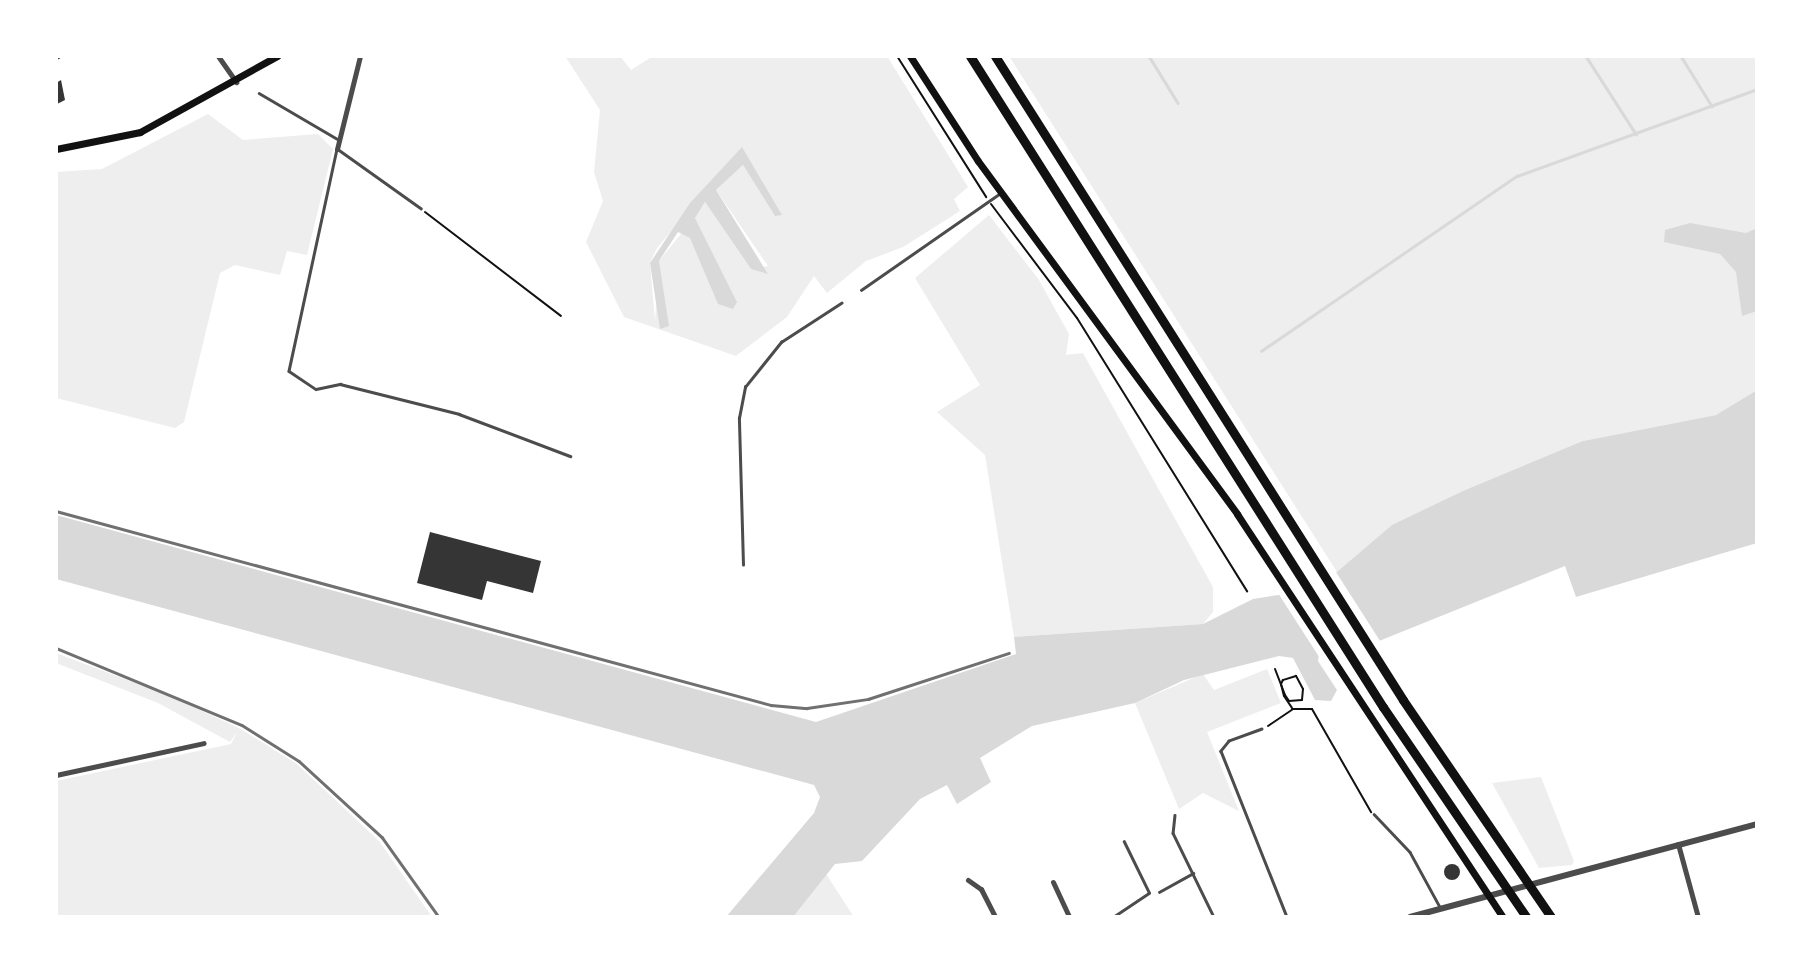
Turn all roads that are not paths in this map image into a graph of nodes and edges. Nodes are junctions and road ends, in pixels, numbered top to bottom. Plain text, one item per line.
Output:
1 (218, 56) edge
2 (276, 56) edge
3 (359, 56) edge
4 (910, 56) edge
5 (970, 56) edge
6 (995, 56) edge
7 (236, 82) junction
8 (259, 93) dead end
9 (339, 140) junction
10 (56, 149) edge
11 (337, 149) junction
12 (1001, 192) junction
13 (421, 209) road end
14 (862, 290) dead end
15 (841, 303) dead end
16 (570, 456) dead end
17 (743, 565) dead end
18 (1262, 729) road end
19 (204, 743) dead end
20 (56, 775) edge
21 (1374, 814) road end
22 (1175, 815) dead end
23 (1757, 824) edge
24 (1124, 842) dead end
25 (1678, 844) junction
26 (1194, 873) junction
27 (968, 880) dead end
28 (1054, 882) dead end
29 (1159, 892) dead end
30 (1441, 909) junction
31 (1524, 914) edge
32 (995, 917) edge
33 (1069, 917) edge
34 (1114, 917) edge
35 (1214, 917) edge
36 (1287, 917) edge
37 (1410, 917) edge
38 (1503, 917) edge
39 (1551, 917) edge
40 (1698, 917) edge

1 - 7 street
2 - 7 main road
3 - 9 street
4 - 12 main road
5 - 31 highway
6 - 39 highway
7 - 10 main road
8 - 9 lane
9 - 11 street
11 - 13 lane
11 - 16 lane
12 - 14 lane
12 - 38 main road
15 - 17 lane
18 - 36 lane
19 - 20 street
21 - 30 lane
22 - 26 lane
23 - 25 street
24 - 34 lane
25 - 30 street
25 - 40 street
26 - 29 lane
26 - 35 lane
27 - 32 street
28 - 33 street
30 - 37 street

